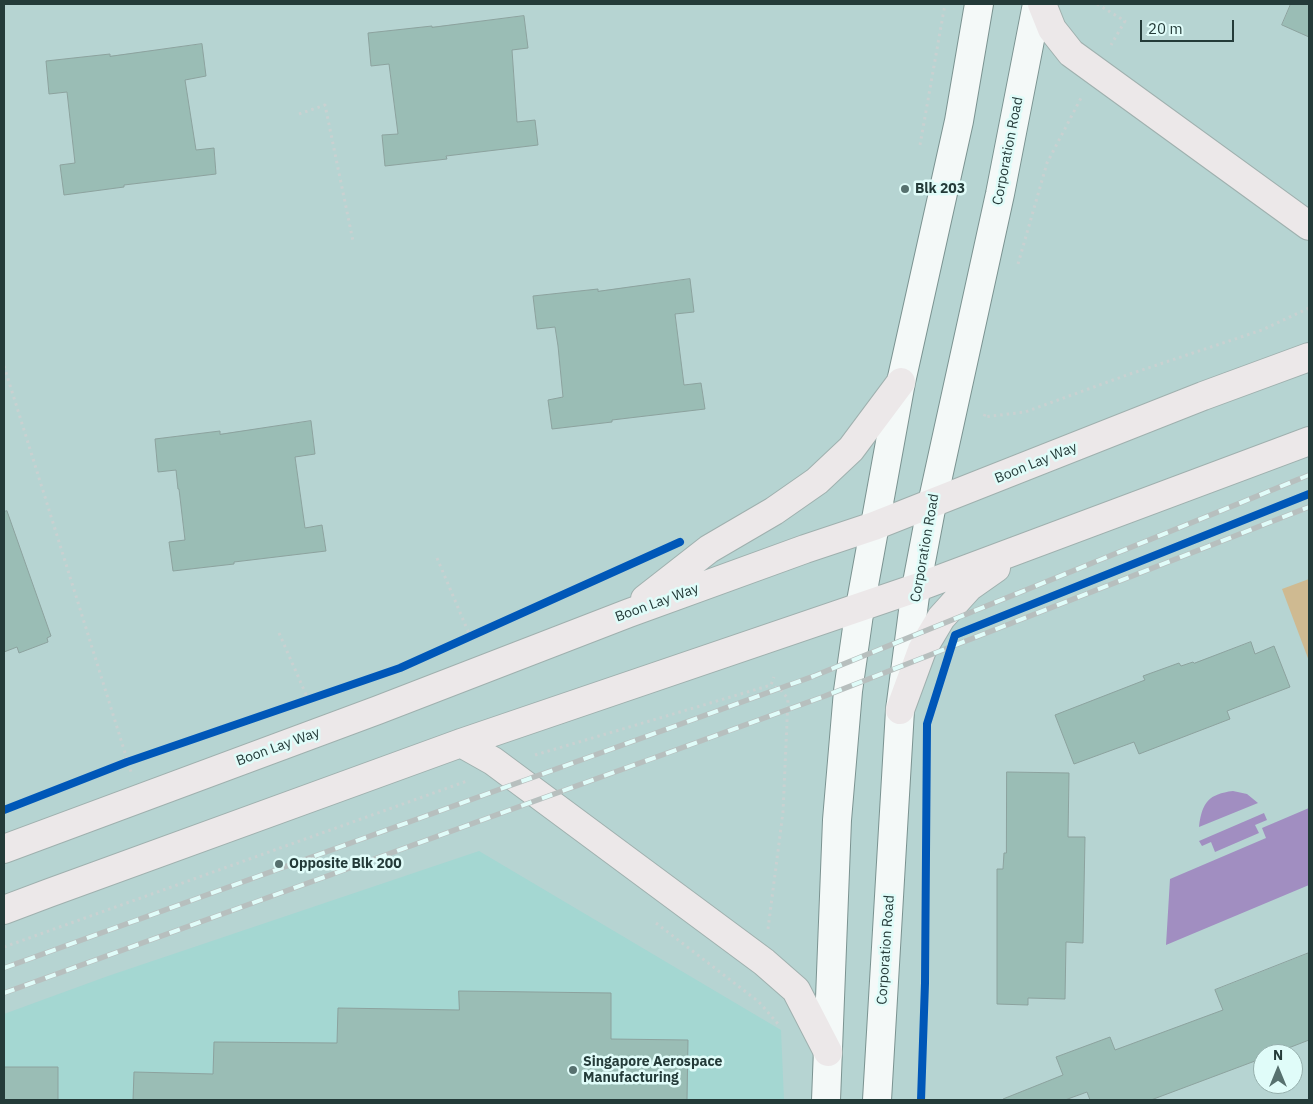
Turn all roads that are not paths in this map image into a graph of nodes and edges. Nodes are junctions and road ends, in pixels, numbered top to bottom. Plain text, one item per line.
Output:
1 (979, 4) edge
2 (1037, 4) edge
3 (1042, 4) edge
4 (1309, 226) edge
5 (1309, 357) edge
6 (901, 382) junction
7 (1309, 441) edge
8 (932, 504) junction
9 (874, 526) junction
10 (1024, 548) junction
11 (916, 588) junction
12 (860, 607) junction
13 (629, 613) junction
14 (900, 710) junction
15 (461, 743) junction
16 (4, 849) edge
17 (4, 910) edge
18 (828, 1052) junction
19 (826, 1100) edge
20 (877, 1100) edge

1 - 6 main road
2 - 8 main road, Corporation Road
3 - 4 main road
5 - 8 main road, Boon Lay Way
6 - 9 main road
6 - 13 main road
7 - 10 main road
8 - 9 main road, Boon Lay Way
8 - 11 main road, Corporation Road
9 - 12 main road
9 - 13 main road, Boon Lay Way
10 - 11 main road
10 - 14 main road
11 - 12 main road
11 - 14 main road, Corporation Road
12 - 15 main road
12 - 18 main road
13 - 16 main road, Boon Lay Way
14 - 20 main road, Corporation Road
15 - 17 main road
15 - 18 main road
18 - 19 main road

